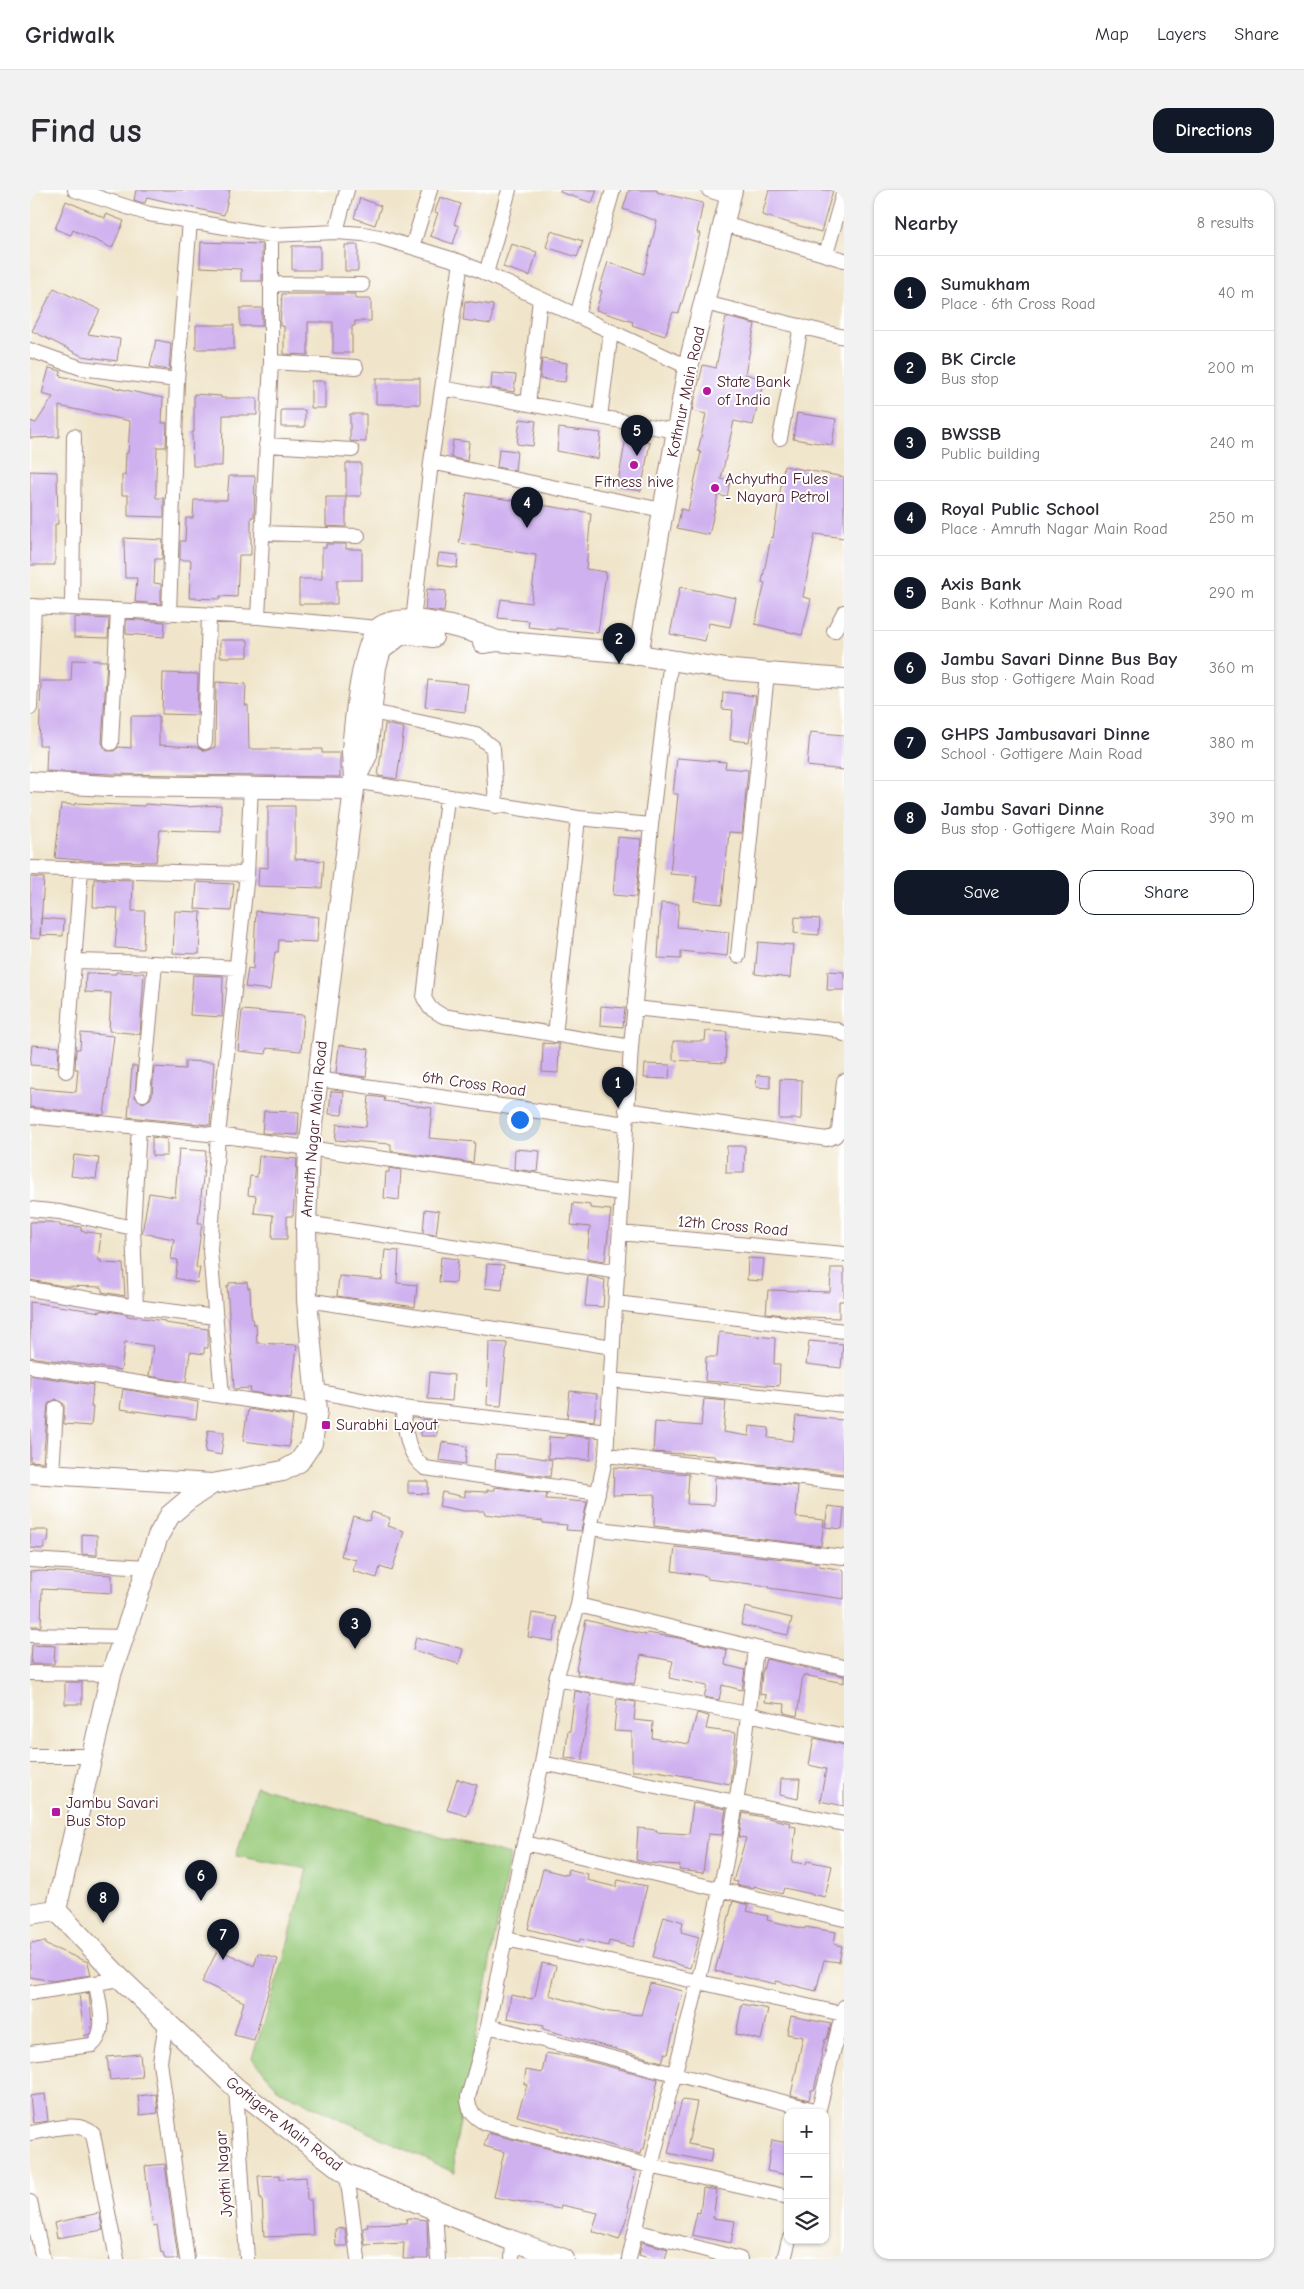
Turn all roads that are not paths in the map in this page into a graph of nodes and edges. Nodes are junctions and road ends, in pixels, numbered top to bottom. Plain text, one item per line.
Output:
1 (75, 190) edge
2 (347, 190) edge
3 (430, 190) edge
4 (509, 190) edge
5 (613, 190) edge
6 (709, 190) edge
7 (844, 191) edge
8 (95, 193) edge
9 (731, 194) edge
10 (190, 221) junction
11 (724, 224) junction
12 (336, 232) junction
13 (271, 235) junction
14 (412, 247) junction
15 (826, 254) junction
16 (844, 260) edge
17 (461, 262) junction
18 (486, 274) junction
19 (270, 284) junction
20 (362, 285) dead end
21 (540, 299) junction
22 (705, 303) junction
23 (577, 316) junction
24 (801, 326) junction
25 (611, 332) junction
26 (843, 333) edge
27 (30, 350) edge
28 (271, 362) junction
29 (356, 367) dead end
30 (688, 368) junction
31 (176, 380) junction
32 (442, 388) junction
33 (528, 404) junction
34 (600, 417) junction
35 (676, 431) junction
36 (74, 436) dead end
37 (780, 438) dead end
38 (266, 445) junction
39 (352, 450) dead end
40 (431, 462) junction
41 (662, 510) junction
42 (262, 533) junction
43 (358, 536) dead end
44 (32, 606) edge
45 (72, 608) junction
46 (118, 611) junction
47 (844, 612) edge
48 (169, 614) junction
49 (209, 615) junction
50 (258, 617) junction
51 (413, 621) junction
52 (378, 628) junction
53 (834, 631) dead end
54 (497, 641) junction
55 (638, 655) junction
56 (671, 659) junction
57 (767, 673) junction
58 (844, 679) edge
59 (30, 708) edge
60 (372, 712) junction
61 (204, 742) dead end
62 (111, 743) dead end
63 (30, 782) edge
64 (354, 785) junction
65 (251, 786) junction
66 (446, 798) junction
67 (496, 806) junction
68 (578, 818) junction
69 (651, 825) junction
70 (30, 868) edge
71 (81, 869) junction
72 (247, 874) junction
73 (738, 956) dead end
74 (76, 961) junction
75 (155, 963) junction
76 (236, 968) junction
77 (634, 1008) junction
78 (844, 1034) edge
79 (555, 1035) junction
80 (631, 1047) junction
81 (66, 1071) dead end
82 (318, 1079) junction
83 (844, 1081) edge
84 (143, 1094) dead end
85 (30, 1116) edge
86 (626, 1117) junction
87 (139, 1127) junction
88 (218, 1135) junction
89 (309, 1149) junction
90 (621, 1193) junction
91 (30, 1209) edge
92 (306, 1223) junction
93 (133, 1228) junction
94 (620, 1233) junction
95 (844, 1254) edge
96 (618, 1272) junction
97 (30, 1289) edge
98 (307, 1300) junction
99 (616, 1303) junction
100 (136, 1307) junction
101 (216, 1317) junction
102 (844, 1331) edge
103 (613, 1347) junction
104 (30, 1366) edge
105 (611, 1380) junction
106 (222, 1396) junction
107 (317, 1401) junction
108 (844, 1405) edge
109 (56, 1408) dead end
110 (402, 1408) junction
111 (608, 1431) junction
112 (606, 1455) junction
113 (30, 1473) edge
114 (52, 1474) junction
115 (844, 1483) edge
116 (212, 1484) junction
117 (598, 1493) junction
118 (590, 1528) junction
119 (844, 1557) edge
120 (30, 1560) edge
121 (147, 1566) junction
122 (578, 1605) junction
123 (30, 1636) edge
124 (124, 1637) junction
125 (756, 1648) junction
126 (844, 1667) edge
127 (30, 1673) edge
128 (111, 1674) junction
129 (556, 1679) junction
130 (748, 1714) junction
131 (844, 1736) edge
132 (30, 1756) edge
133 (93, 1756) junction
134 (542, 1763) junction
135 (736, 1802) junction
136 (844, 1824) edge
137 (525, 1843) junction
138 (720, 1890) junction
139 (56, 1910) junction
140 (30, 1914) edge
141 (844, 1919) edge
142 (506, 1939) junction
143 (121, 1979) junction
144 (698, 1980) junction
145 (96, 1983) junction
146 (30, 1993) edge
147 (843, 2010) edge
148 (166, 2022) junction
149 (488, 2026) junction
150 (30, 2054) edge
151 (675, 2074) junction
152 (236, 2088) junction
153 (807, 2109) edge
154 (819, 2109) edge
155 (30, 2133) edge
156 (650, 2166) junction
157 (347, 2174) junction
158 (784, 2196) edge
159 (30, 2202) edge
160 (435, 2210) junction
161 (635, 2231) junction
162 (788, 2244) edge
163 (512, 2250) edge
164 (43, 2259) edge
165 (117, 2259) edge
166 (187, 2259) edge
167 (247, 2259) edge
168 (358, 2259) edge
169 (438, 2259) edge
170 (564, 2259) edge
171 (629, 2259) edge
172 (740, 2259) edge
173 (784, 2259) edge

1 - 8 street
2 - 12 street
3 - 14 street
4 - 18 street
5 - 23 street
6 - 9 street
7 - 15 street
8 - 10 street
9 - 11 main road, Kothnur Main Road
10 - 13 street
10 - 31 street
11 - 15 street
11 - 22 main road, Kothnur Main Road
12 - 13 street
12 - 14 street
13 - 19 street
14 - 17 street
15 - 16 street
17 - 18 street
17 - 32 street
18 - 21 street
19 - 20 street
19 - 28 street
21 - 23 street
21 - 33 street
22 - 24 street
22 - 30 main road, Kothnur Main Road
23 - 25 street
24 - 26 street
24 - 37 street
25 - 30 street
25 - 34 street
27 - 31 street
28 - 29 street
28 - 38 street
30 - 35 main road, Kothnur Main Road
31 - 48 street
32 - 33 street
32 - 40 street
33 - 34 street
34 - 35 street
35 - 41 main road, Kothnur Main Road
36 - 45 street
38 - 39 street
38 - 42 street
40 - 41 street
40 - 51 street
41 - 55 main road, Kothnur Main Road
42 - 43 street
42 - 50 street
44 - 45 street
44 - 59 street
45 - 46 street
46 - 48 street
46 - 62 street
47 - 53 street
48 - 49 street
49 - 50 street
49 - 61 street
50 - 52 street
51 - 52 main road, Amruth Nagar Main Road
51 - 54 main road, Amruth Nagar Main Road
52 - 64 main road, Amruth Nagar Main Road
54 - 55 main road, Amruth Nagar Main Road
54 - 60 main road, Amruth Nagar Main Road
55 - 56 main road, Amruth Nagar Main Road
56 - 57 main road, Amruth Nagar Main Road
56 - 69 street
57 - 58 main road, Amruth Nagar Main Road
57 - 73 street
60 - 64 main road, Amruth Nagar Main Road
60 - 67 street
63 - 65 main road
64 - 65 main road
64 - 66 street
64 - 82 main road, Amruth Nagar Main Road
65 - 72 street
66 - 67 street
66 - 79 street
67 - 68 street
68 - 69 street
68 - 79 street
69 - 77 street
70 - 71 street
71 - 72 street
71 - 74 street
72 - 76 street
74 - 75 street
74 - 81 street
75 - 76 street
75 - 84 street
76 - 88 street
77 - 78 street
77 - 80 street
79 - 80 street
80 - 86 street
82 - 86 street, 6th Cross Road
82 - 89 main road, Amruth Nagar Main Road
83 - 86 street, 6th Cross Road
85 - 87 street
86 - 90 street
87 - 88 street
87 - 93 street
88 - 89 street
88 - 101 street
89 - 90 street
89 - 92 main road, Amruth Nagar Main Road
90 - 94 street
91 - 93 street
92 - 96 street
92 - 98 main road, Amruth Nagar Main Road
93 - 100 street
94 - 95 street, 12th Cross Road
94 - 96 street
96 - 99 street
97 - 100 street
98 - 103 street
98 - 107 main road, Amruth Nagar Main Road
99 - 102 street
99 - 103 street
100 - 101 street
101 - 106 street
103 - 105 street
104 - 106 street
105 - 108 street
105 - 111 street
106 - 107 street
107 - 110 street
107 - 116 main road, Amruth Nagar Main Road
109 - 114 street
110 - 111 street
110 - 117 street
111 - 112 street
112 - 115 street
112 - 117 street
113 - 114 main road
114 - 116 main road
116 - 121 main road, Amruth Nagar Main Road
117 - 118 street
118 - 119 street
118 - 122 street
120 - 121 street
121 - 124 main road, Amruth Nagar Main Road
122 - 125 street
122 - 129 street
123 - 124 street
124 - 128 main road, Amruth Nagar Main Road
125 - 126 street
125 - 130 street
127 - 128 street
128 - 133 main road, Amruth Nagar Main Road
129 - 130 street
129 - 134 street
130 - 131 street
130 - 135 street
132 - 133 street
133 - 139 main road, Amruth Nagar Main Road
134 - 135 street
134 - 137 street
135 - 136 street
135 - 138 street
137 - 138 street
137 - 142 street
138 - 141 street
138 - 144 street
139 - 140 main road
139 - 143 main road, Gottigere Main Road
142 - 144 street
142 - 149 street
143 - 145 street
143 - 148 main road, Gottigere Main Road
144 - 147 street
144 - 151 street
145 - 146 street
145 - 150 street
147 - 154 street
148 - 152 main road, Gottigere Main Road
148 - 166 street
149 - 151 street
149 - 156 street
151 - 153 street
151 - 156 street
152 - 157 main road, Gottigere Main Road
152 - 167 street, Jyothi Nagar
155 - 165 street
156 - 158 street
156 - 161 street
157 - 160 main road, Gottigere Main Road
157 - 168 street
159 - 164 street
160 - 163 main road, Gottigere Main Road
160 - 169 street
161 - 171 street
161 - 172 street
162 - 173 street
163 - 170 main road, Gottigere Main Road

